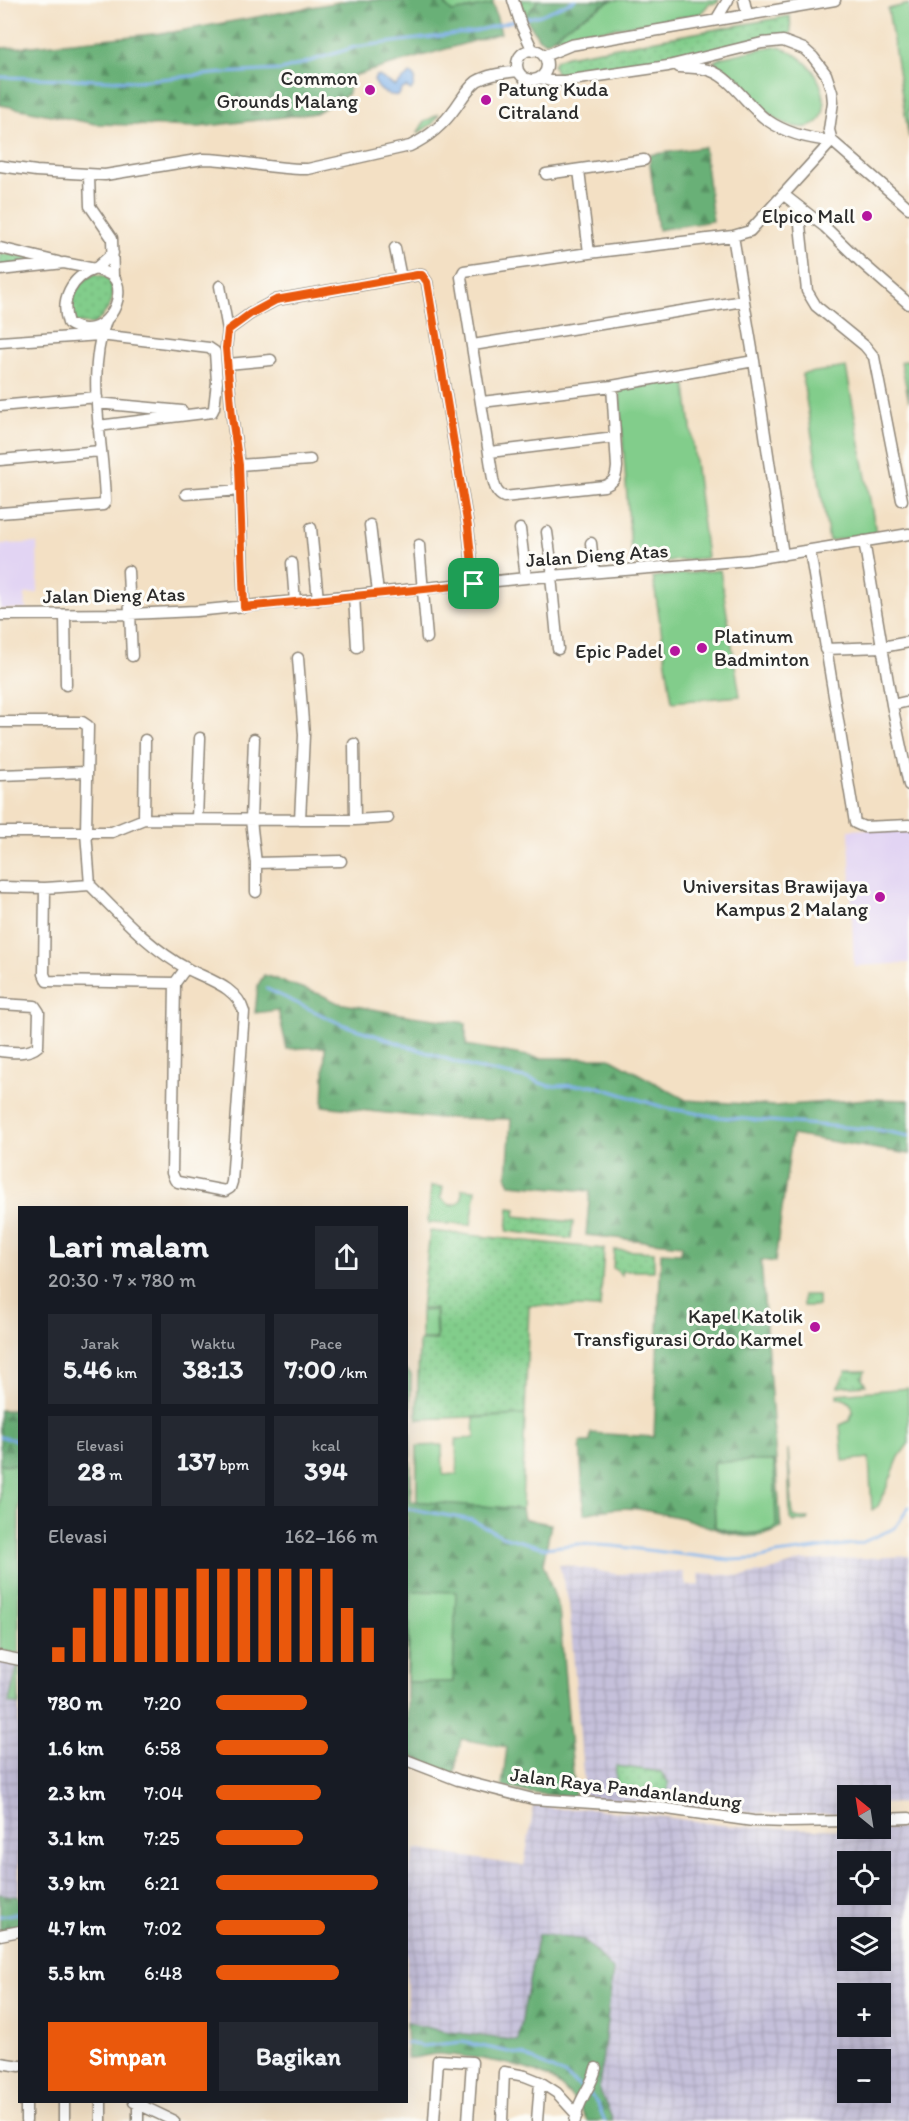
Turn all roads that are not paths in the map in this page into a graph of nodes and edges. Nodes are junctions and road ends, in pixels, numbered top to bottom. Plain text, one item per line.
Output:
1 (513, 0) edge
2 (728, 0) edge
3 (744, 0) edge
4 (835, 0) edge
5 (747, 14) junction
6 (716, 20) junction
7 (533, 51) junction
8 (710, 55) junction
9 (544, 56) junction
10 (668, 66) junction
11 (518, 71) junction
12 (712, 71) junction
13 (540, 78) junction
14 (832, 141) junction
15 (644, 160) dead end
16 (0, 166) edge
17 (579, 170) junction
18 (546, 174) dead end
19 (89, 176) junction
20 (784, 195) junction
21 (798, 206) junction
22 (909, 208) edge
23 (733, 236) junction
24 (0, 248) edge
25 (395, 248) dead end
26 (113, 253) junction
27 (589, 253) junction
28 (66, 264) junction
29 (95, 269) junction
30 (0, 270) edge
31 (113, 277) junction
32 (401, 278) junction
33 (75, 282) junction
34 (220, 286) dead end
35 (743, 301) junction
36 (909, 304) edge
37 (106, 321) junction
38 (69, 323) junction
39 (228, 330) junction
40 (64, 336) junction
41 (93, 336) junction
42 (0, 342) edge
43 (473, 345) junction
44 (271, 360) dead end
45 (754, 361) junction
46 (228, 364) junction
47 (612, 386) junction
48 (97, 400) junction
49 (482, 402) junction
50 (0, 406) edge
51 (203, 413) junction
52 (98, 426) junction
53 (615, 437) junction
54 (100, 451) junction
55 (490, 452) junction
56 (0, 460) edge
57 (310, 460) dead end
58 (239, 465) junction
59 (240, 490) junction
60 (186, 494) dead end
61 (902, 500) dead end
62 (0, 513) edge
63 (370, 525) dead end
64 (311, 528) dead end
65 (520, 529) dead end
66 (547, 532) dead end
67 (909, 534) edge
68 (864, 542) junction
69 (591, 543) dead end
70 (419, 545) dead end
71 (810, 551) junction
72 (783, 555) junction
73 (292, 563) dead end
74 (128, 572) dead end
75 (594, 572) junction
76 (552, 576) junction
77 (526, 578) junction
78 (474, 584) junction
79 (422, 588) junction
80 (378, 593) junction
81 (354, 596) junction
82 (318, 600) junction
83 (295, 602) junction
84 (244, 607) junction
85 (129, 614) junction
86 (0, 615) edge
87 (64, 615) junction
88 (427, 638) dead end
89 (909, 642) edge
90 (882, 647) junction
91 (357, 648) dead end
92 (558, 649) dead end
93 (825, 650) junction
94 (132, 656) dead end
95 (298, 658) dead end
96 (66, 685) dead end
97 (909, 701) edge
98 (892, 705) junction
99 (0, 722) edge
100 (200, 738) dead end
101 (254, 739) dead end
102 (145, 740) dead end
103 (354, 744) dead end
104 (86, 772) junction
105 (0, 775) edge
106 (909, 785) edge
107 (388, 818) dead end
108 (144, 819) junction
109 (197, 819) junction
110 (251, 820) junction
111 (300, 820) junction
112 (355, 820) junction
113 (909, 825) edge
114 (0, 832) edge
115 (86, 832) junction
116 (341, 861) dead end
117 (256, 863) junction
118 (90, 885) junction
119 (0, 886) edge
120 (45, 888) junction
121 (256, 892) dead end
122 (186, 968) junction
123 (176, 983) junction
124 (0, 1004) edge
125 (0, 1051) edge
126 (0, 1656) edge
127 (18, 1660) edge
128 (408, 1761) edge
129 (909, 1818) edge
130 (891, 1819) edge
131 (837, 1821) edge
132 (18, 1931) edge
133 (0, 1935) edge
134 (0, 2063) edge
135 (18, 2066) edge
136 (596, 2068) dead end
137 (540, 2082) junction
138 (26, 2103) edge
139 (64, 2103) edge
140 (101, 2103) edge
141 (136, 2103) edge
142 (138, 2103) edge
143 (578, 2114) edge
144 (26, 2121) edge
145 (64, 2121) edge
146 (101, 2121) edge
147 (138, 2121) edge
148 (174, 2121) edge
149 (434, 2121) edge
150 (468, 2121) edge
151 (502, 2121) edge
152 (537, 2121) edge

1 - 7 street
2 - 6 street
3 - 5 street
4 - 5 street
5 - 6 street
6 - 9 street
7 - 9 street
7 - 11 street
8 - 10 street
8 - 12 street
8 - 14 street
9 - 13 street
10 - 12 street
10 - 13 street
11 - 13 street
11 - 19 street
12 - 14 street
14 - 20 street
14 - 22 street
15 - 17 street
16 - 19 street
17 - 18 street
17 - 27 street
19 - 26 street
20 - 21 street
20 - 23 street
21 - 36 street
21 - 61 street
23 - 27 street
23 - 35 street
24 - 28 street
25 - 32 street
26 - 29 street
26 - 31 street
27 - 43 street
28 - 29 street
28 - 30 street
28 - 33 street
29 - 31 street
29 - 33 street
31 - 37 street
32 - 39 street
32 - 78 street
33 - 38 street
34 - 39 street
35 - 43 street
35 - 45 street
37 - 41 street
37 - 41 street
38 - 40 street
38 - 41 street
39 - 46 street
40 - 41 street
40 - 42 street
41 - 48 street
41 - 51 street
43 - 49 street
44 - 46 street
45 - 47 street
45 - 72 street
46 - 58 street
47 - 49 street
47 - 53 street
48 - 50 street
48 - 51 street
48 - 52 street
49 - 55 street
51 - 52 street
52 - 54 street
53 - 55 street
53 - 55 street
54 - 56 street
54 - 62 street
57 - 58 street
58 - 59 street
59 - 60 street
59 - 84 street
63 - 80 street
64 - 82 street
65 - 77 street
66 - 76 street
67 - 68 street, Jalan Dieng Atas
68 - 71 street, Jalan Dieng Atas
68 - 90 street
69 - 75 street
70 - 79 street
71 - 72 street, Jalan Dieng Atas
71 - 93 street
72 - 75 street, Jalan Dieng Atas
73 - 83 street
74 - 85 street
75 - 76 street, Jalan Dieng Atas
76 - 77 street, Jalan Dieng Atas
76 - 92 street
77 - 78 street, Jalan Dieng Atas
78 - 79 street, Jalan Dieng Atas
79 - 80 street, Jalan Dieng Atas
79 - 88 street
80 - 81 street, Jalan Dieng Atas
81 - 82 street, Jalan Dieng Atas
81 - 91 street
82 - 83 street, Jalan Dieng Atas
83 - 84 street, Jalan Dieng Atas
84 - 85 street, Jalan Dieng Atas
85 - 87 street, Jalan Dieng Atas
85 - 94 street
86 - 87 street, Jalan Dieng Atas
87 - 96 street
89 - 90 street
90 - 93 street
90 - 98 street
93 - 113 street
95 - 111 street
97 - 98 street
98 - 106 street
99 - 104 street
100 - 109 street
101 - 110 street
102 - 108 street
103 - 112 street
104 - 105 street
104 - 115 street
107 - 112 street
108 - 109 street
108 - 115 street
109 - 110 street
110 - 111 street
110 - 117 street
111 - 112 street
114 - 115 street
115 - 118 street
116 - 117 street
117 - 121 street
118 - 120 street
118 - 122 street
119 - 120 street
120 - 123 street
122 - 123 street
122 - 123 street
124 - 125 street
126 - 127 street
128 - 131 street, Jalan Raya Pandanlandung
129 - 130 street
132 - 133 street
134 - 135 street
136 - 143 street
137 - 143 street
137 - 151 street
137 - 152 street
138 - 144 street
139 - 145 street
140 - 146 street
141 - 147 street
142 - 148 street
149 - 150 street

